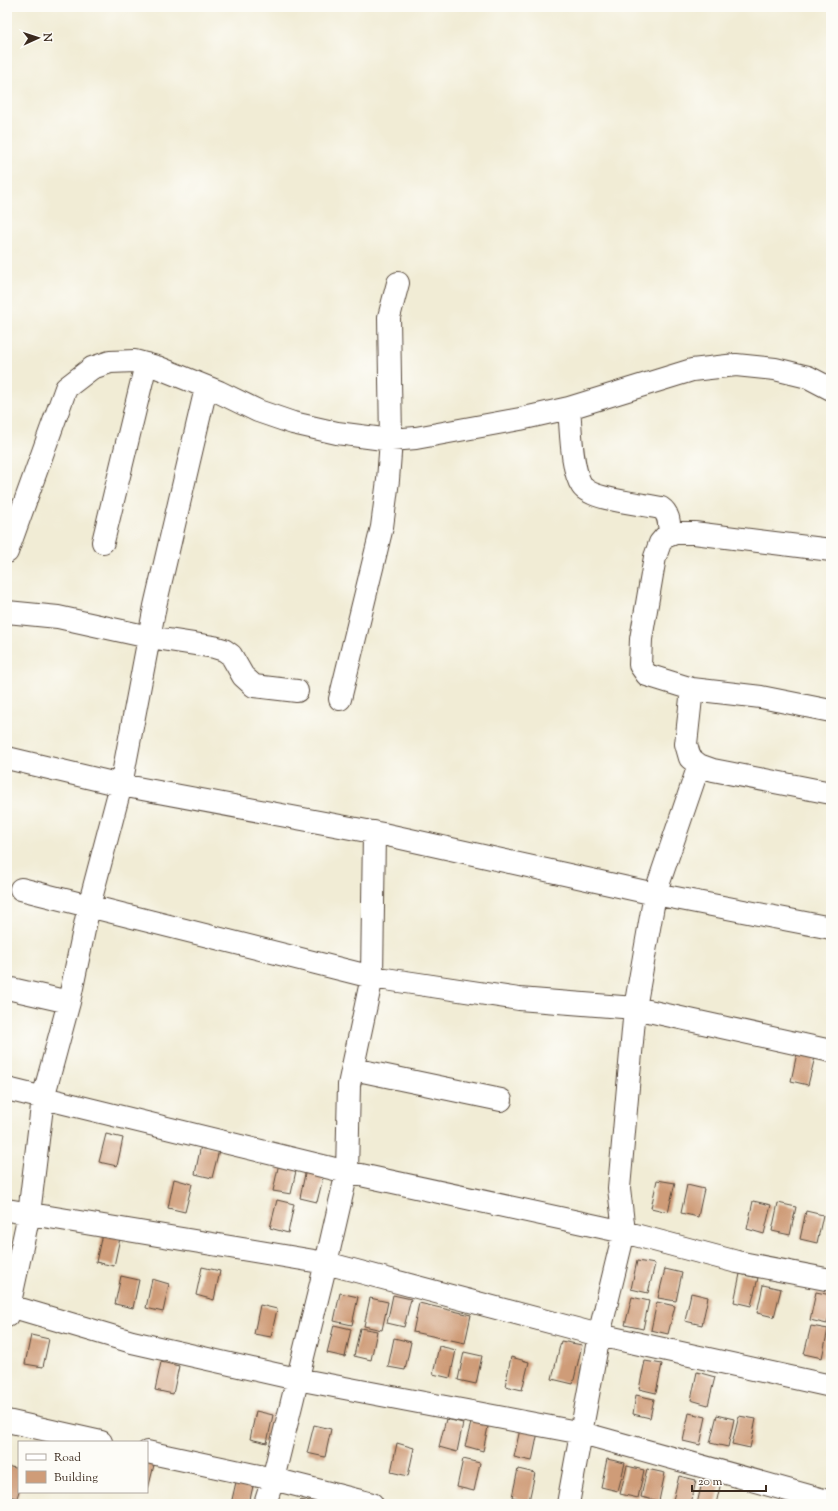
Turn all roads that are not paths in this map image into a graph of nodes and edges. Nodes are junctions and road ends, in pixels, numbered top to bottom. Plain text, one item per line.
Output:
1 (398, 283) dead end
2 (146, 364) junction
3 (206, 388) junction
4 (831, 389) edge
5 (569, 408) junction
6 (391, 440) junction
7 (670, 535) junction
8 (103, 542) dead end
9 (831, 550) edge
10 (7, 552) edge
11 (7, 612) edge
12 (149, 636) junction
13 (692, 689) junction
14 (297, 691) dead end
15 (340, 699) dead end
16 (831, 711) edge
17 (7, 758) edge
18 (699, 765) junction
19 (120, 785) junction
20 (831, 793) edge
21 (374, 832) junction
22 (21, 889) dead end
23 (655, 894) junction
24 (89, 906) junction
25 (831, 928) edge
26 (372, 977) junction
27 (7, 988) edge
28 (69, 1002) junction
29 (635, 1008) junction
30 (831, 1050) edge
31 (353, 1069) junction
32 (7, 1089) edge
33 (43, 1098) junction
34 (501, 1100) dead end
35 (347, 1172) junction
36 (7, 1210) edge
37 (29, 1214) junction
38 (624, 1232) junction
39 (326, 1263) junction
40 (831, 1280) edge
41 (9, 1311) edge
42 (599, 1335) junction
43 (297, 1379) junction
44 (831, 1386) edge
45 (7, 1422) edge
46 (582, 1433) junction
47 (96, 1441) edge
48 (148, 1452) edge
49 (273, 1479) junction
50 (831, 1502) edge
51 (265, 1504) edge
52 (372, 1504) edge
53 (568, 1504) edge

1 - 6 street
2 - 3 street
2 - 8 street
2 - 10 street
3 - 6 street
3 - 12 street
4 - 5 street
5 - 6 street
5 - 7 street
6 - 15 street
7 - 9 street
7 - 13 street
11 - 12 street
12 - 14 street
12 - 19 street
13 - 16 street
13 - 18 street
17 - 19 street
18 - 20 street
18 - 23 street
19 - 21 street
19 - 24 street
21 - 23 street
21 - 26 street
22 - 24 street
23 - 25 street
23 - 29 street
24 - 26 street
24 - 28 street
26 - 29 street
26 - 31 street
27 - 28 street
28 - 33 street
29 - 30 street
29 - 38 street
31 - 34 street
31 - 35 street
32 - 33 street
33 - 35 street
33 - 37 street
35 - 38 street
35 - 39 street
36 - 37 street
37 - 39 street
37 - 41 street
38 - 40 street
38 - 42 street
39 - 42 street
39 - 43 street
41 - 43 street
42 - 44 street
42 - 46 street
43 - 46 street
43 - 49 street
45 - 47 street
46 - 50 street
46 - 53 street
48 - 49 street
49 - 51 street
49 - 52 street

